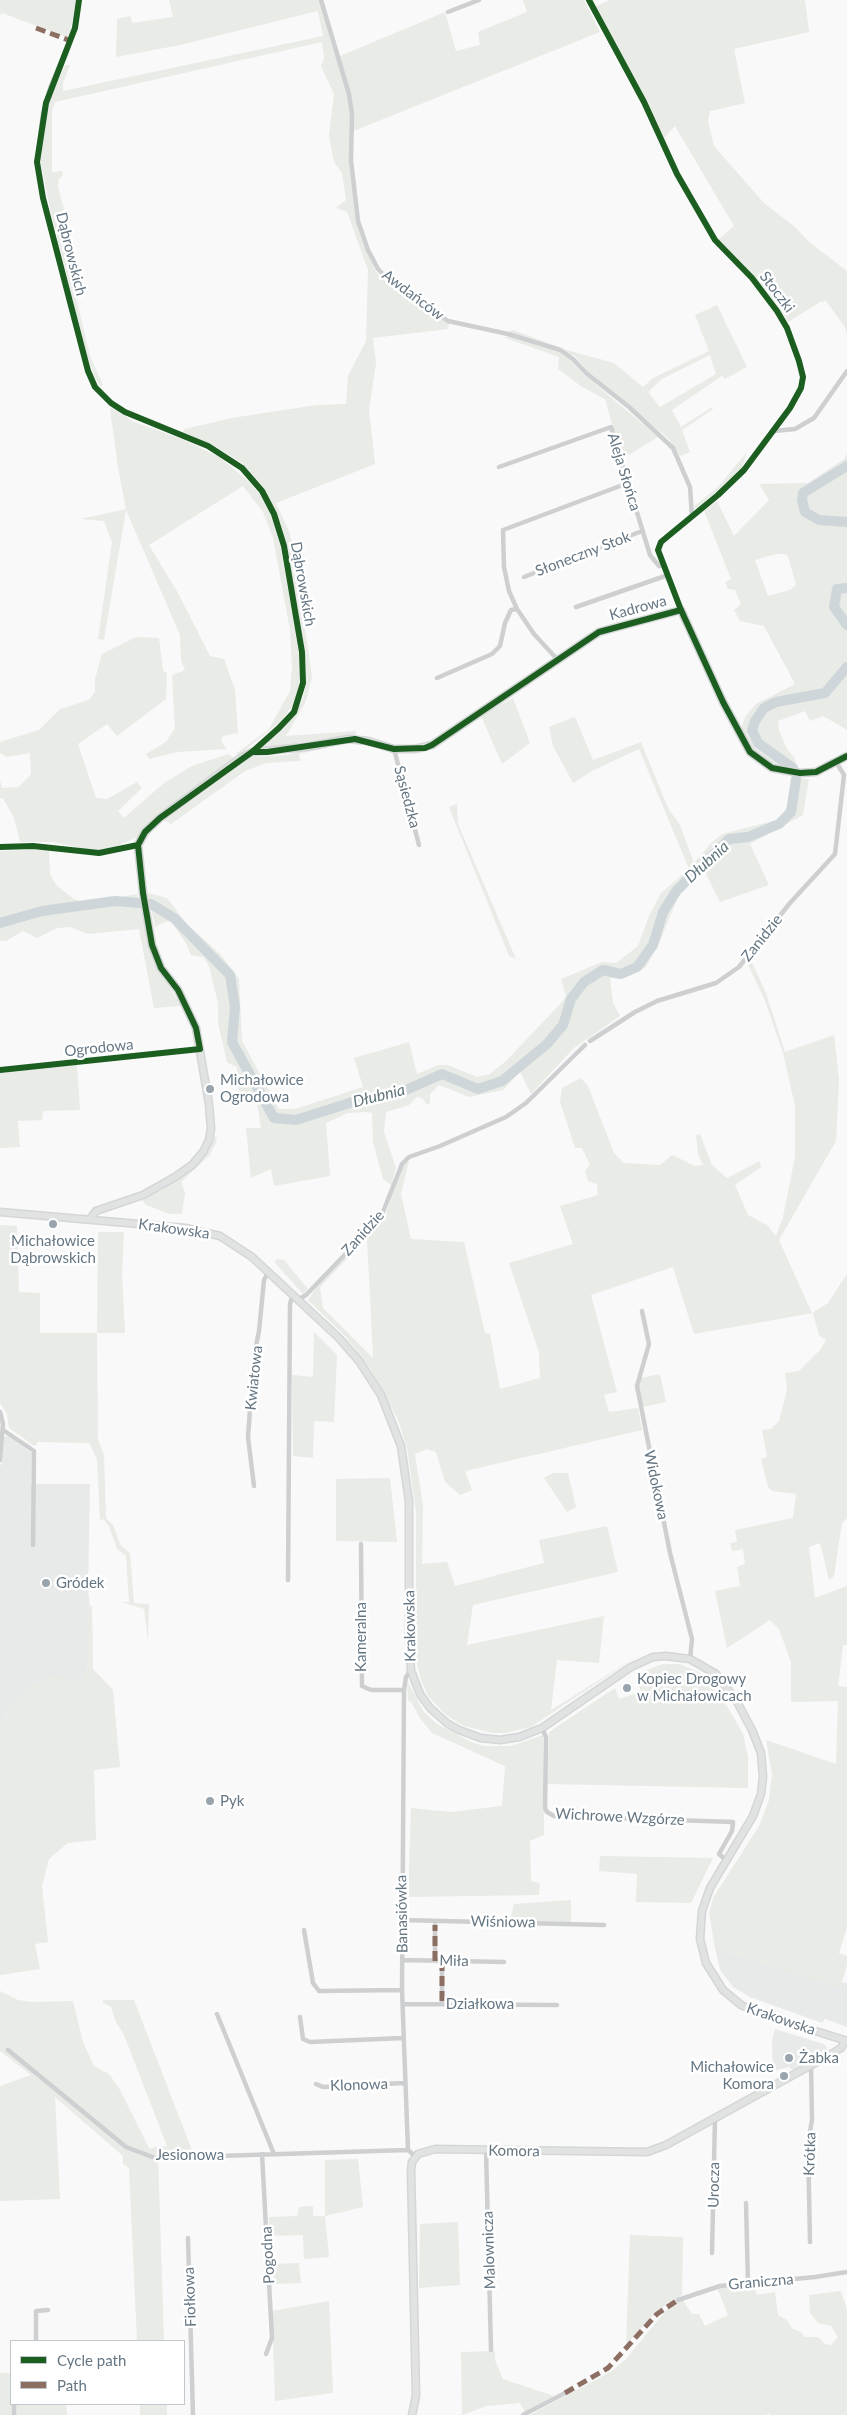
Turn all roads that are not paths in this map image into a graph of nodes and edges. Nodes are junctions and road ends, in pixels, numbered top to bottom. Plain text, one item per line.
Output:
1 (79, 0) edge
2 (321, 0) edge
3 (479, 0) edge
4 (589, 0) edge
5 (448, 12) dead end
6 (847, 371) edge
7 (774, 431) junction
8 (499, 467) dead end
9 (628, 483) junction
10 (692, 516) junction
11 (642, 531) junction
12 (664, 565) junction
13 (668, 575) junction
14 (524, 577) dead end
15 (576, 607) dead end
16 (517, 609) junction
17 (680, 610) junction
18 (557, 659) junction
19 (437, 678) dead end
20 (394, 749) junction
21 (252, 752) junction
22 (847, 756) edge
23 (836, 762) junction
24 (845, 776) edge
25 (138, 845) junction
26 (419, 845) dead end
27 (0, 847) edge
28 (590, 1041) dead end
29 (584, 1045) dead end
30 (200, 1049) junction
31 (0, 1070) edge
32 (0, 1212) edge
33 (90, 1219) junction
34 (269, 1271) junction
35 (292, 1294) junction
36 (299, 1299) junction
37 (642, 1311) dead end
38 (0, 1412) edge
39 (2, 1430) junction
40 (0, 1460) edge
41 (254, 1486) dead end
42 (361, 1544) dead end
43 (33, 1545) dead end
44 (288, 1580) dead end
45 (690, 1659) junction
46 (412, 1672) junction
47 (404, 1690) junction
48 (542, 1728) junction
49 (726, 1861) junction
50 (402, 1920) junction
51 (435, 1925) dead end
52 (604, 1925) dead end
53 (304, 1930) dead end
54 (403, 1960) junction
55 (435, 1961) junction
56 (442, 1961) junction
57 (504, 1962) dead end
58 (402, 1990) junction
59 (442, 2001) dead end
60 (403, 2004) junction
61 (557, 2005) dead end
62 (217, 2014) dead end
63 (300, 2017) dead end
64 (403, 2038) junction
65 (846, 2041) edge
66 (8, 2050) dead end
67 (811, 2065) junction
68 (404, 2083) junction
69 (316, 2084) dead end
70 (715, 2118) junction
71 (408, 2150) junction
72 (486, 2150) junction
73 (262, 2154) junction
74 (274, 2154) junction
75 (415, 2156) junction
76 (746, 2203) dead end
77 (188, 2238) dead end
78 (810, 2242) dead end
79 (712, 2253) dead end
80 (847, 2272) edge
81 (748, 2284) junction
82 (678, 2300) dead end
83 (48, 2310) dead end
84 (36, 2340) edge
85 (492, 2350) dead end
86 (266, 2354) dead end
87 (565, 2393) dead end
88 (194, 2415) edge
89 (412, 2415) edge
90 (523, 2415) edge

1 - 21 street, Dąbrowskich
2 - 10 street, Awdańców
3 - 5 street
4 - 7 street, Stoczki
6 - 7 street
7 - 10 street, Stoczki
8 - 9 street, Aleja Słońca
9 - 11 street, Aleja Słońca
9 - 16 street
10 - 12 street, Stoczki
11 - 12 street, Aleja Słońca
11 - 14 street, Słoneczny Stok
12 - 13 street, Stoczki
13 - 15 street
13 - 17 street, Stoczki
16 - 18 street
16 - 19 street
17 - 18 street, Kadrowa
17 - 23 street, Kadrowa
18 - 20 street, Kadrowa
20 - 21 street
20 - 26 street, Sąsiedzka
21 - 25 street, Dąbrowskich
22 - 23 street, Kadrowa
23 - 24 street, Zanidzie
24 - 28 street, Zanidzie
25 - 27 street
25 - 30 street
29 - 36 street, Zanidzie
30 - 31 street, Ogrodowa
30 - 33 street
32 - 33 street, Krakowska
33 - 34 street, Krakowska
34 - 35 street, Krakowska
34 - 41 street, Kwiatowa
35 - 36 street, Krakowska
35 - 44 street
36 - 46 street, Krakowska
37 - 45 street, Widokowa
38 - 39 street
39 - 40 street
39 - 43 street
42 - 47 street, Kameralna
45 - 48 street, Krakowska
45 - 49 street, Krakowska
46 - 47 street, Banasiówka
46 - 48 street, Krakowska
47 - 50 street, Banasiówka
48 - 49 street, Wichrowe Wzgórze
49 - 65 street, Krakowska
50 - 52 street, Wiśniowa
50 - 54 street, Banasiówka
51 - 55 street
53 - 58 street
54 - 55 street, Miła
54 - 58 street, Banasiówka
55 - 56 street, Miła
56 - 57 street, Miła
56 - 59 street
58 - 60 street, Banasiówka
60 - 61 street, Działkowa
60 - 64 street, Banasiówka
62 - 74 street
63 - 64 street
64 - 68 street, Banasiówka
65 - 67 street, Komora
66 - 73 street, Jesionowa
67 - 70 street, Komora
67 - 78 street, Krótka
68 - 69 street, Klonowa
68 - 71 street, Banasiówka
70 - 72 street, Komora
70 - 79 street, Urocza
71 - 74 street, Jesionowa
71 - 75 street
72 - 75 street, Komora
72 - 85 street, Malownicza
73 - 74 street, Jesionowa
73 - 86 street, Pogodna
75 - 89 street
76 - 81 street
77 - 88 street, Fiołkowa
80 - 81 street, Graniczna
81 - 82 street, Graniczna
83 - 84 street
87 - 90 street

